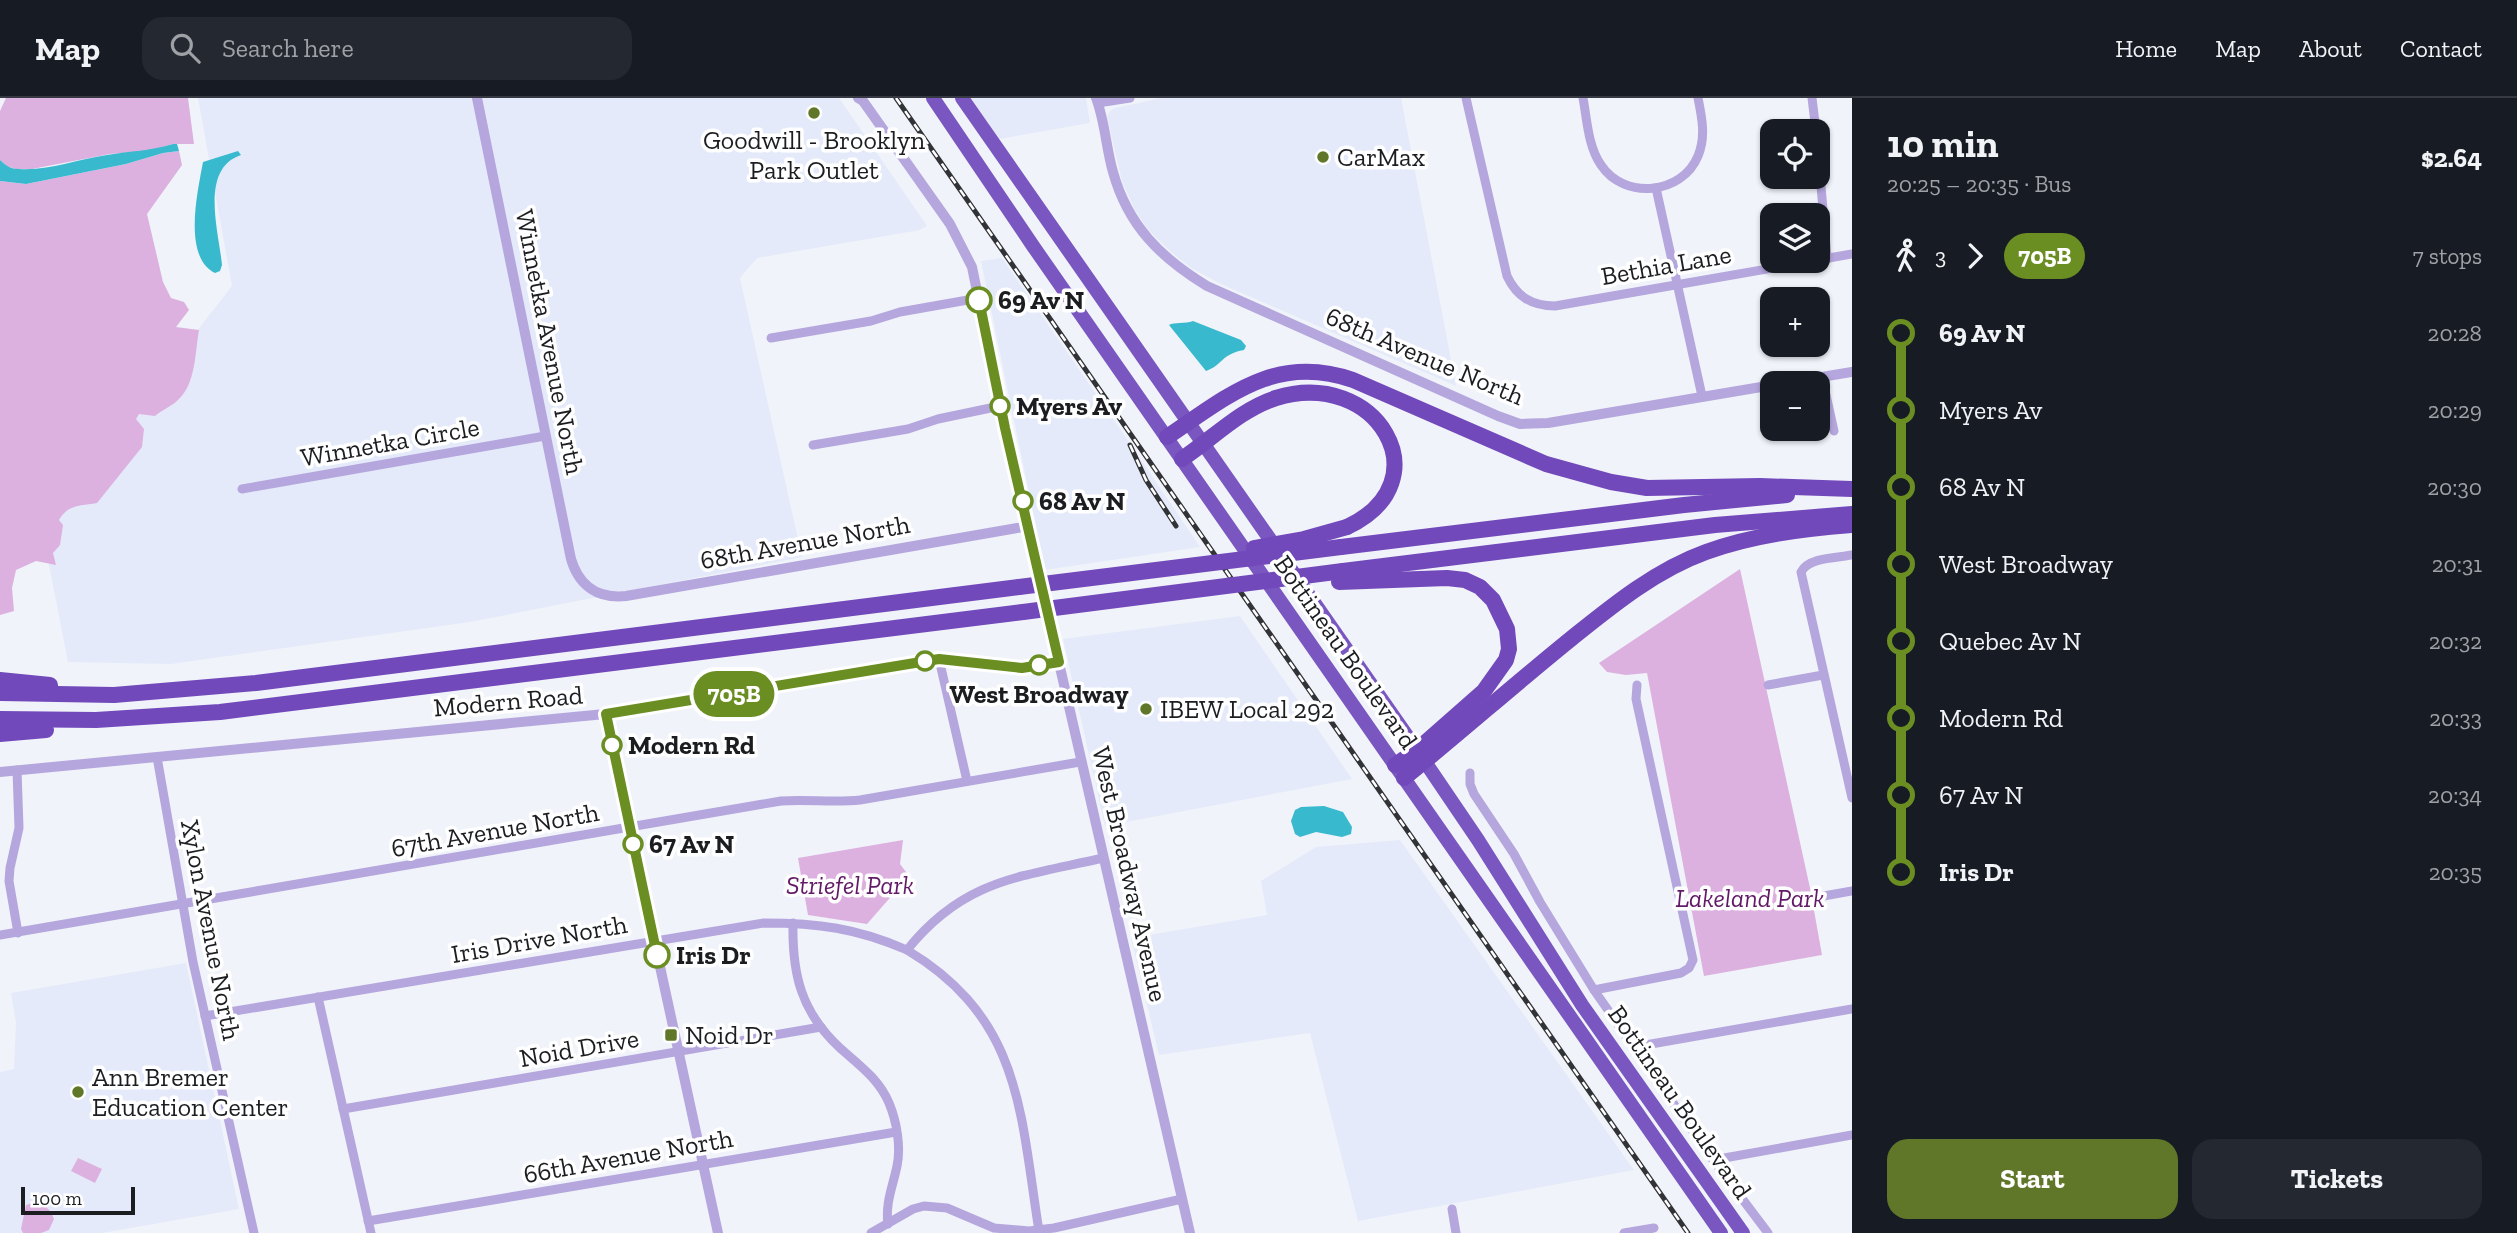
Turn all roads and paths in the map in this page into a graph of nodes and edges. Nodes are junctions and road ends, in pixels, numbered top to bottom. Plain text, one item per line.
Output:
1 (477, 98) edge
2 (933, 98) edge
3 (962, 98) edge
4 (1130, 98) edge
5 (1466, 98) edge
6 (1583, 98) edge
7 (1698, 98) edge
8 (1812, 98) edge
9 (861, 99) edge
10 (1097, 100) edge
11 (1815, 119) edge
12 (1656, 188) junction
13 (1852, 254) edge
14 (1830, 258) edge
15 (1760, 270) edge
16 (1677, 285) junction
17 (979, 298) junction
18 (771, 338) dead end
19 (1852, 372) edge
20 (1830, 376) edge
21 (1760, 387) edge
22 (1702, 396) junction
23 (1000, 406) junction
24 (1830, 413) edge
25 (1190, 421) junction
26 (1834, 431) dead end
27 (545, 436) junction
28 (1167, 437) junction
29 (1205, 444) junction
30 (813, 445) dead end
31 (1182, 459) junction
32 (242, 489) dead end
33 (1852, 490) edge
34 (1852, 514) edge
35 (1852, 525) edge
36 (1029, 526) junction
37 (1852, 555) edge
38 (1341, 577) junction
39 (1094, 578) junction
40 (590, 589) joint
41 (939, 659) junction
42 (1059, 662) junction
43 (1824, 675) junction
44 (0, 680) edge
45 (1637, 685) dead end
46 (1768, 685) dead end
47 (0, 693) edge
48 (114, 695) junction
49 (220, 712) junction
50 (606, 714) junction
51 (0, 719) edge
52 (0, 734) edge
53 (1421, 755) junction
54 (157, 757) junction
55 (1080, 762) junction
56 (17, 770) junction
57 (0, 772) edge
58 (1400, 772) junction
59 (1470, 772) dead end
60 (967, 781) junction
61 (1852, 798) edge
62 (630, 828) junction
63 (1103, 858) junction
64 (1852, 891) edge
65 (1818, 897) dead end
66 (183, 905) junction
67 (793, 923) junction
68 (18, 933) junction
69 (0, 935) edge
70 (654, 940) junction
71 (907, 950) junction
72 (1594, 990) junction
73 (318, 997) junction
74 (1852, 1009) edge
75 (205, 1016) junction
76 (821, 1027) junction
77 (1634, 1047) junction
78 (678, 1052) junction
79 (343, 1109) junction
80 (896, 1132) junction
81 (1852, 1135) edge
82 (1713, 1160) junction
83 (703, 1164) junction
84 (1182, 1199) junction
85 (1452, 1209) dead end
86 (368, 1221) junction
87 (888, 1223) junction
88 (1654, 1228) dead end
89 (1039, 1231) junction
90 (254, 1233) edge
91 (371, 1233) edge
92 (718, 1233) edge
93 (871, 1233) edge
94 (1190, 1233) edge
95 (1456, 1233) edge
96 (1624, 1233) edge
97 (1721, 1233) edge
98 (1743, 1233) edge
99 (1768, 1233) edge

1 - 27 street, Winnetka Avenue North
2 - 28 highway, Bottineau Boulevard
3 - 25 highway, Bottineau Boulevard
4 - 10 street
5 - 16 street, Bethia Lane
6 - 12 street
7 - 12 street
8 - 11 street
9 - 17 street, West Broadway Avenue
10 - 22 street, 68th Avenue North
12 - 16 street
13 - 14 street
15 - 16 street, Bethia Lane
16 - 22 street
17 - 18 street
17 - 23 street, West Broadway Avenue
19 - 20 street
21 - 22 street, 68th Avenue North
23 - 30 street
23 - 36 street, West Broadway Avenue
24 - 26 street
25 - 28 highway
25 - 29 highway, Bottineau Boulevard
25 - 33 highway
27 - 32 street, Winnetka Circle
27 - 40 street, Winnetka Avenue North
28 - 31 highway, Bottineau Boulevard
29 - 31 highway
29 - 39 highway, bridge
29 - 53 highway, Bottineau Boulevard
31 - 58 highway, Bottineau Boulevard
33 - 39 highway, bridge
34 - 38 highway
35 - 53 highway
36 - 40 street, 68th Avenue North
36 - 42 street, West Broadway Avenue
37 - 43 street
38 - 49 highway, bridge
38 - 53 highway
39 - 48 highway, bridge
41 - 42 street, Modern Road
41 - 50 street, Modern Road
41 - 60 street
42 - 55 street, West Broadway Avenue
43 - 46 street
43 - 61 street
44 - 48 highway
45 - 72 street
47 - 48 highway
49 - 51 highway
49 - 52 highway
50 - 54 street, Modern Road
50 - 62 street
53 - 58 highway
53 - 98 highway, Bottineau Boulevard
54 - 56 street, Modern Road
54 - 66 street, Xylon Avenue North
55 - 60 street, 67th Avenue North
55 - 63 street, West Broadway Avenue
56 - 57 street, Modern Road
56 - 68 street
58 - 97 highway, Bottineau Boulevard
59 - 72 street
60 - 62 street, 67th Avenue North
62 - 66 street, 67th Avenue North
62 - 70 street
63 - 71 street
63 - 84 street, West Broadway Avenue
64 - 65 street
66 - 68 street, 67th Avenue North
66 - 75 street, Xylon Avenue North
67 - 70 street, Iris Drive North
67 - 71 street, Iris Drive North
67 - 76 street
68 - 69 street, 67th Avenue North
70 - 73 street, Iris Drive North
70 - 78 street
71 - 89 street, Iris Drive North
72 - 77 street
73 - 75 street, Iris Drive North
73 - 79 street
74 - 77 street
75 - 90 street, Xylon Avenue North
76 - 78 street, Noid Drive
76 - 80 street
77 - 82 street
78 - 79 street, Noid Drive
78 - 83 street
79 - 86 street
80 - 83 street, 66th Avenue North
80 - 87 street
81 - 82 street
82 - 99 street
83 - 86 street, 66th Avenue North
83 - 92 street
84 - 89 street
84 - 94 street, West Broadway Avenue
85 - 95 street
86 - 91 street
87 - 89 street
87 - 93 street
88 - 96 street

